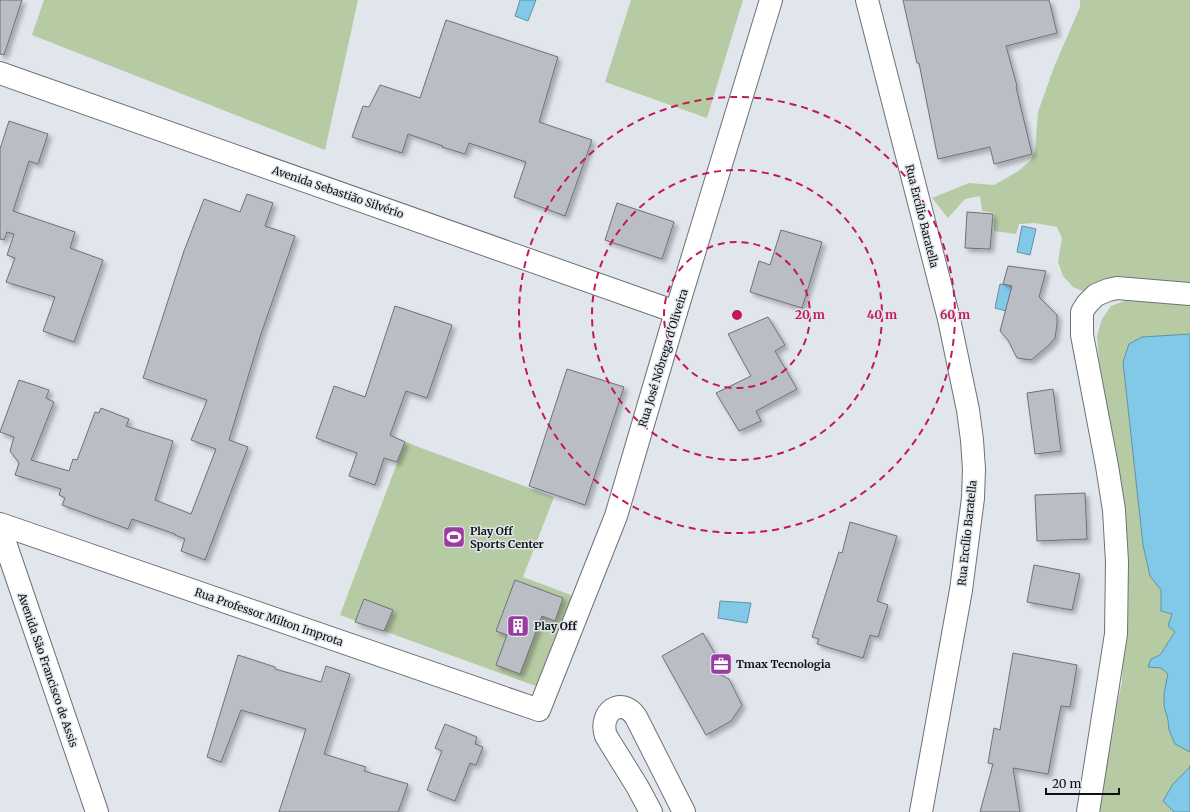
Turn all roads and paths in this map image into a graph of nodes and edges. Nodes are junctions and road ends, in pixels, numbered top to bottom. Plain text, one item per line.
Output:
1 (771, 0) edge
2 (867, 0) edge
3 (0, 73) edge
4 (1190, 294) edge
5 (676, 312) junction
6 (0, 524) edge
7 (0, 528) edge
8 (539, 710) joint
9 (97, 812) edge
10 (651, 812) edge
11 (684, 812) edge
12 (921, 812) edge
13 (1088, 812) edge

1 - 5 street, Rua José Nóbrega d'Oliveira
2 - 12 street, Rua Ercílio Baratella
3 - 5 street, Avenida Sebastião Silvério
4 - 13 street
5 - 8 street, Rua José Nóbrega d'Oliveira
6 - 8 street, Rua Professor Milton Improta
7 - 9 street, Avenida São Francisco de Assis
10 - 11 street

